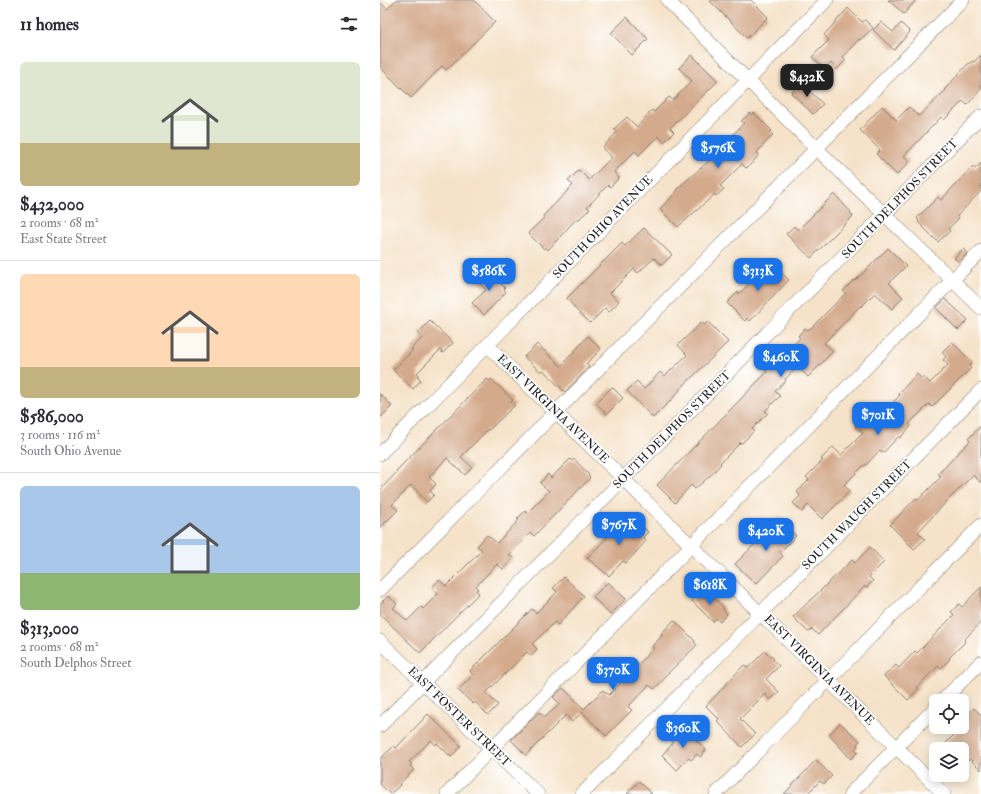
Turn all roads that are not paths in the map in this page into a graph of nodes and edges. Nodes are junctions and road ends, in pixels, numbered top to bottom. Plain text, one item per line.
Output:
1 (667, 0) edge
2 (827, 0) edge
3 (962, 0) edge
4 (747, 80) junction
5 (981, 116) edge
6 (816, 148) junction
7 (884, 215) junction
8 (981, 251) edge
9 (953, 280) junction
10 (981, 308) edge
11 (487, 345) junction
12 (981, 390) edge
13 (556, 412) junction
14 (380, 454) edge
15 (624, 479) junction
16 (981, 525) edge
17 (692, 546) junction
18 (380, 590) edge
19 (761, 612) junction
20 (380, 641) edge
21 (981, 662) edge
22 (829, 680) junction
23 (423, 682) junction
24 (949, 694) edge
25 (929, 714) edge
26 (380, 726) edge
27 (896, 747) junction
28 (492, 748) junction
29 (447, 794) edge
30 (538, 794) edge
31 (582, 794) edge
32 (716, 794) edge
33 (850, 794) edge
34 (944, 794) edge

1 - 4 street
2 - 4 street, SOUTH OHIO AVENUE
3 - 6 street
4 - 6 street
4 - 11 street, SOUTH OHIO AVENUE
5 - 7 street, SOUTH DELPHOS STREET
6 - 7 street
6 - 13 street
7 - 9 street
7 - 15 street, SOUTH DELPHOS STREET
8 - 9 street
9 - 10 street
9 - 17 street
11 - 13 street, EAST VIRGINIA AVENUE
11 - 14 street, SOUTH OHIO AVENUE
12 - 19 street, SOUTH WAUGH STREET
13 - 15 street, EAST VIRGINIA AVENUE
13 - 18 street
15 - 17 street, EAST VIRGINIA AVENUE
15 - 23 street, SOUTH DELPHOS STREET
16 - 22 street
17 - 19 street, EAST VIRGINIA AVENUE
17 - 28 street
19 - 22 street, EAST VIRGINIA AVENUE
19 - 31 street, SOUTH WAUGH STREET
20 - 23 street, EAST FOSTER STREET
21 - 24 street
22 - 27 street, EAST VIRGINIA AVENUE
22 - 32 street
23 - 26 street, SOUTH DELPHOS STREET
23 - 28 street, EAST FOSTER STREET
25 - 27 street
27 - 33 street
27 - 34 street, EAST VIRGINIA AVENUE
28 - 29 street
28 - 30 street, EAST FOSTER STREET

